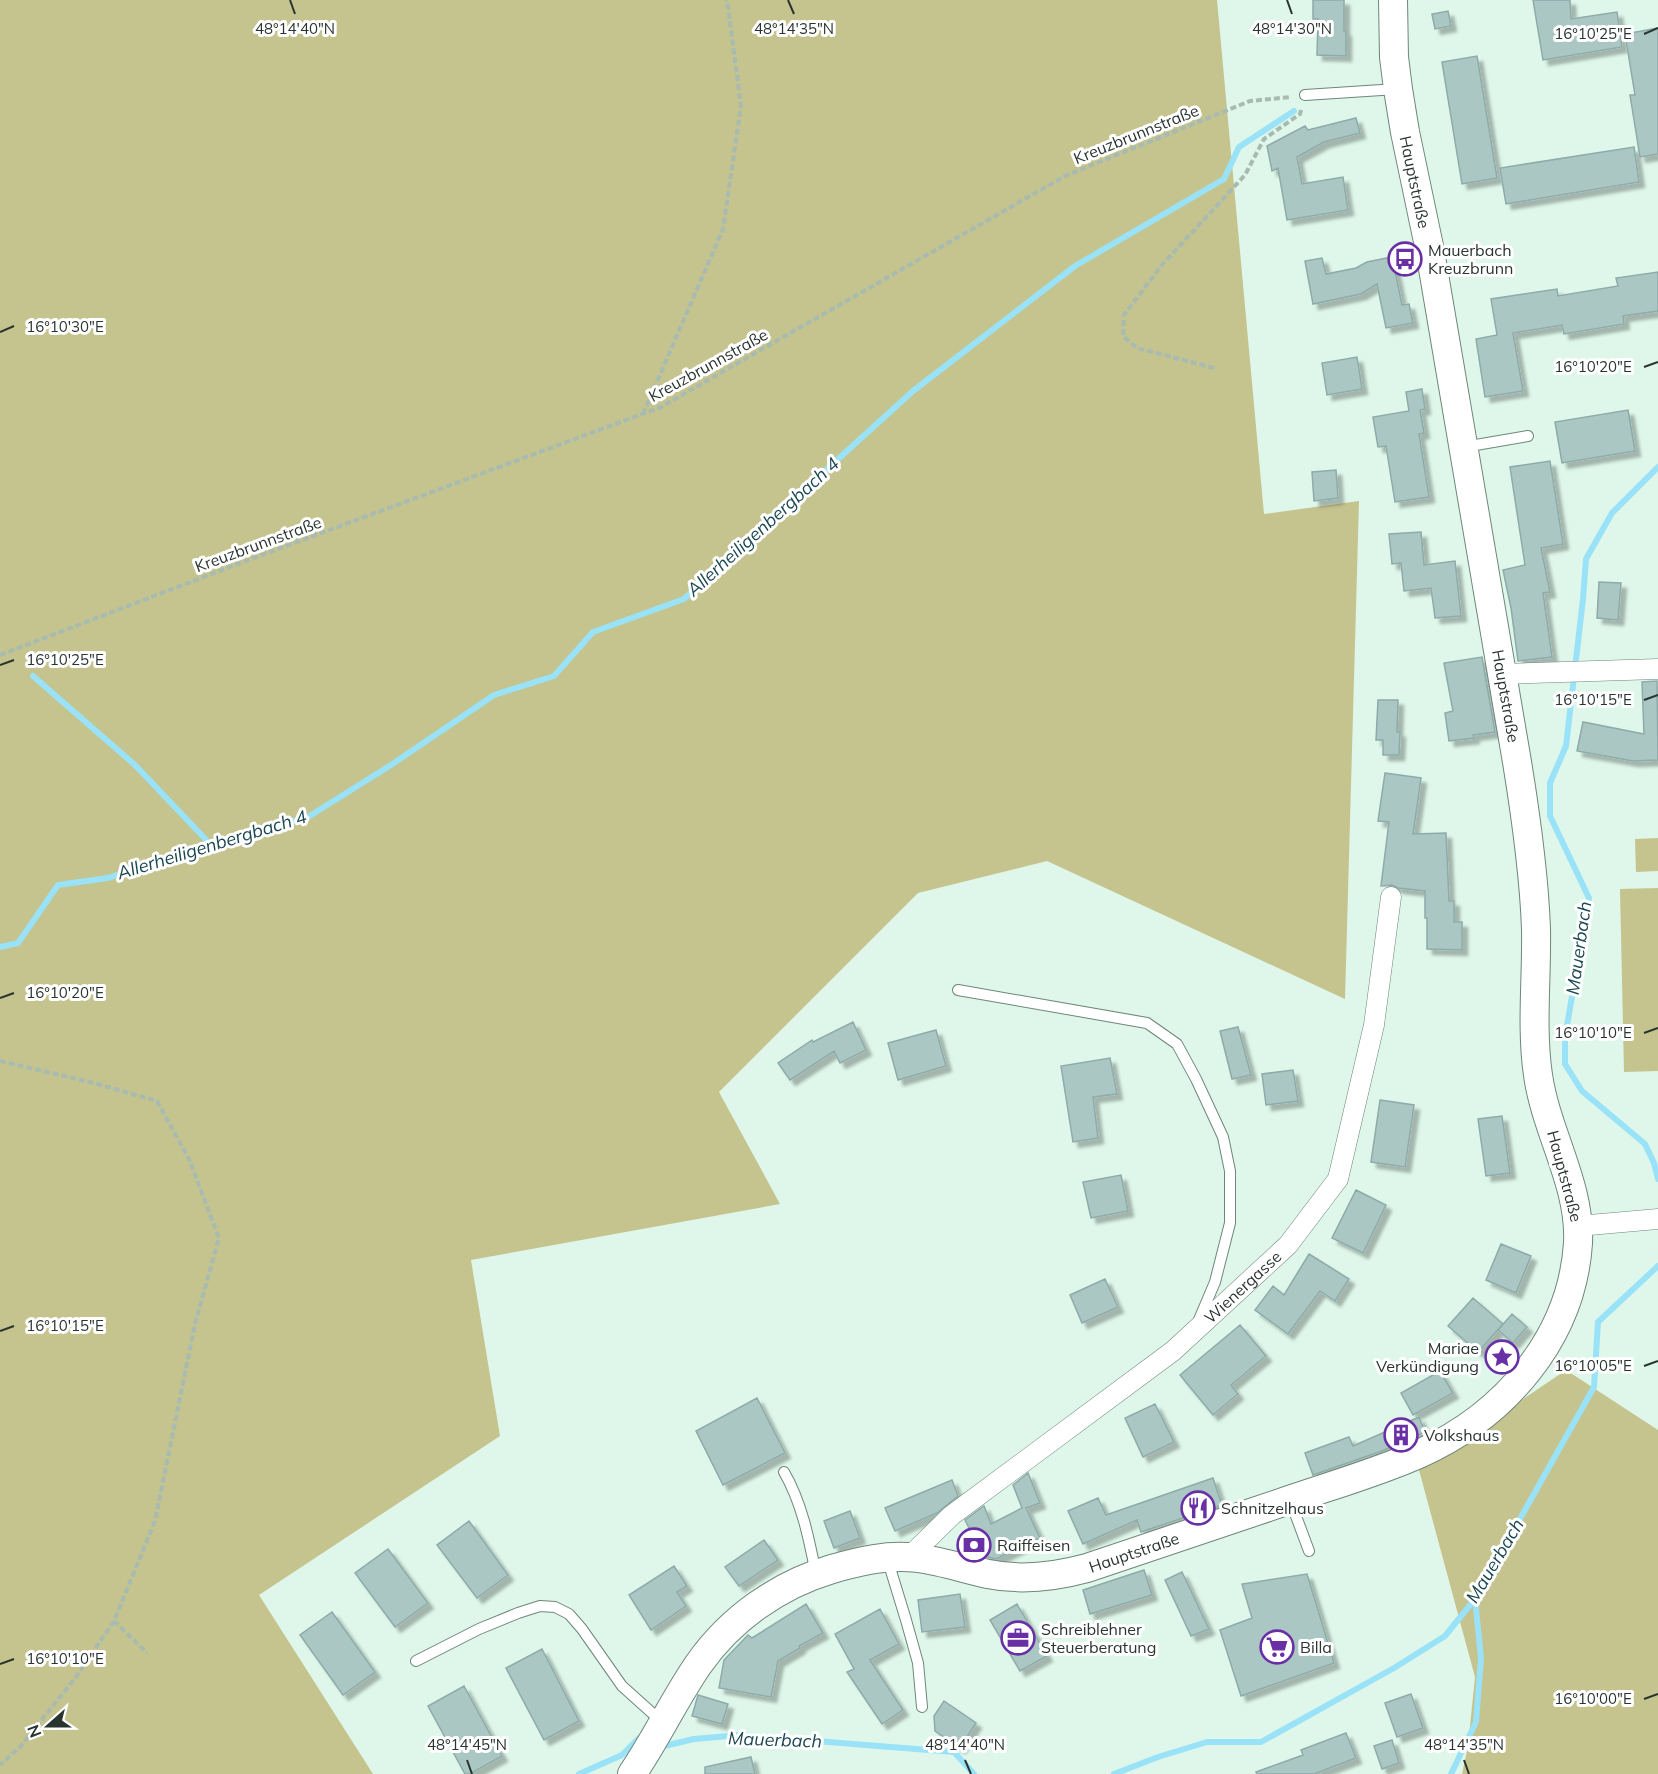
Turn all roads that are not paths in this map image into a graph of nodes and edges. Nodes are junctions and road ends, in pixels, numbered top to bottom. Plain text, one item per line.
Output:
1 (1393, 0) edge
2 (1398, 89) junction
3 (1305, 95) road end
4 (1528, 436) dead end
5 (1463, 447) junction
6 (1658, 669) edge
7 (1502, 674) junction
8 (1391, 897) dead end
9 (958, 990) dead end
10 (1658, 1219) edge
11 (1578, 1226) junction
12 (1195, 1330) junction
13 (784, 1472) dead end
14 (1290, 1500) junction
15 (1309, 1551) dead end
16 (898, 1557) junction
17 (816, 1574) junction
18 (416, 1661) dead end
19 (922, 1707) dead end
20 (663, 1723) junction
21 (632, 1774) edge

1 - 2 main road, Hauptstraße
2 - 3 lane
2 - 5 main road, Hauptstraße
4 - 5 lane
5 - 7 main road, Hauptstraße
6 - 7 street
7 - 11 main road, Hauptstraße
8 - 12 street, Wienergasse
9 - 12 lane
10 - 11 street
11 - 14 main road, Hauptstraße
12 - 16 street, Wienergasse
13 - 17 lane
14 - 15 lane
14 - 16 main road, Hauptstraße
16 - 17 main road, Hauptstraße
16 - 19 lane
17 - 20 main road, Hauptstraße
18 - 20 lane
20 - 21 main road, Hauptstraße

